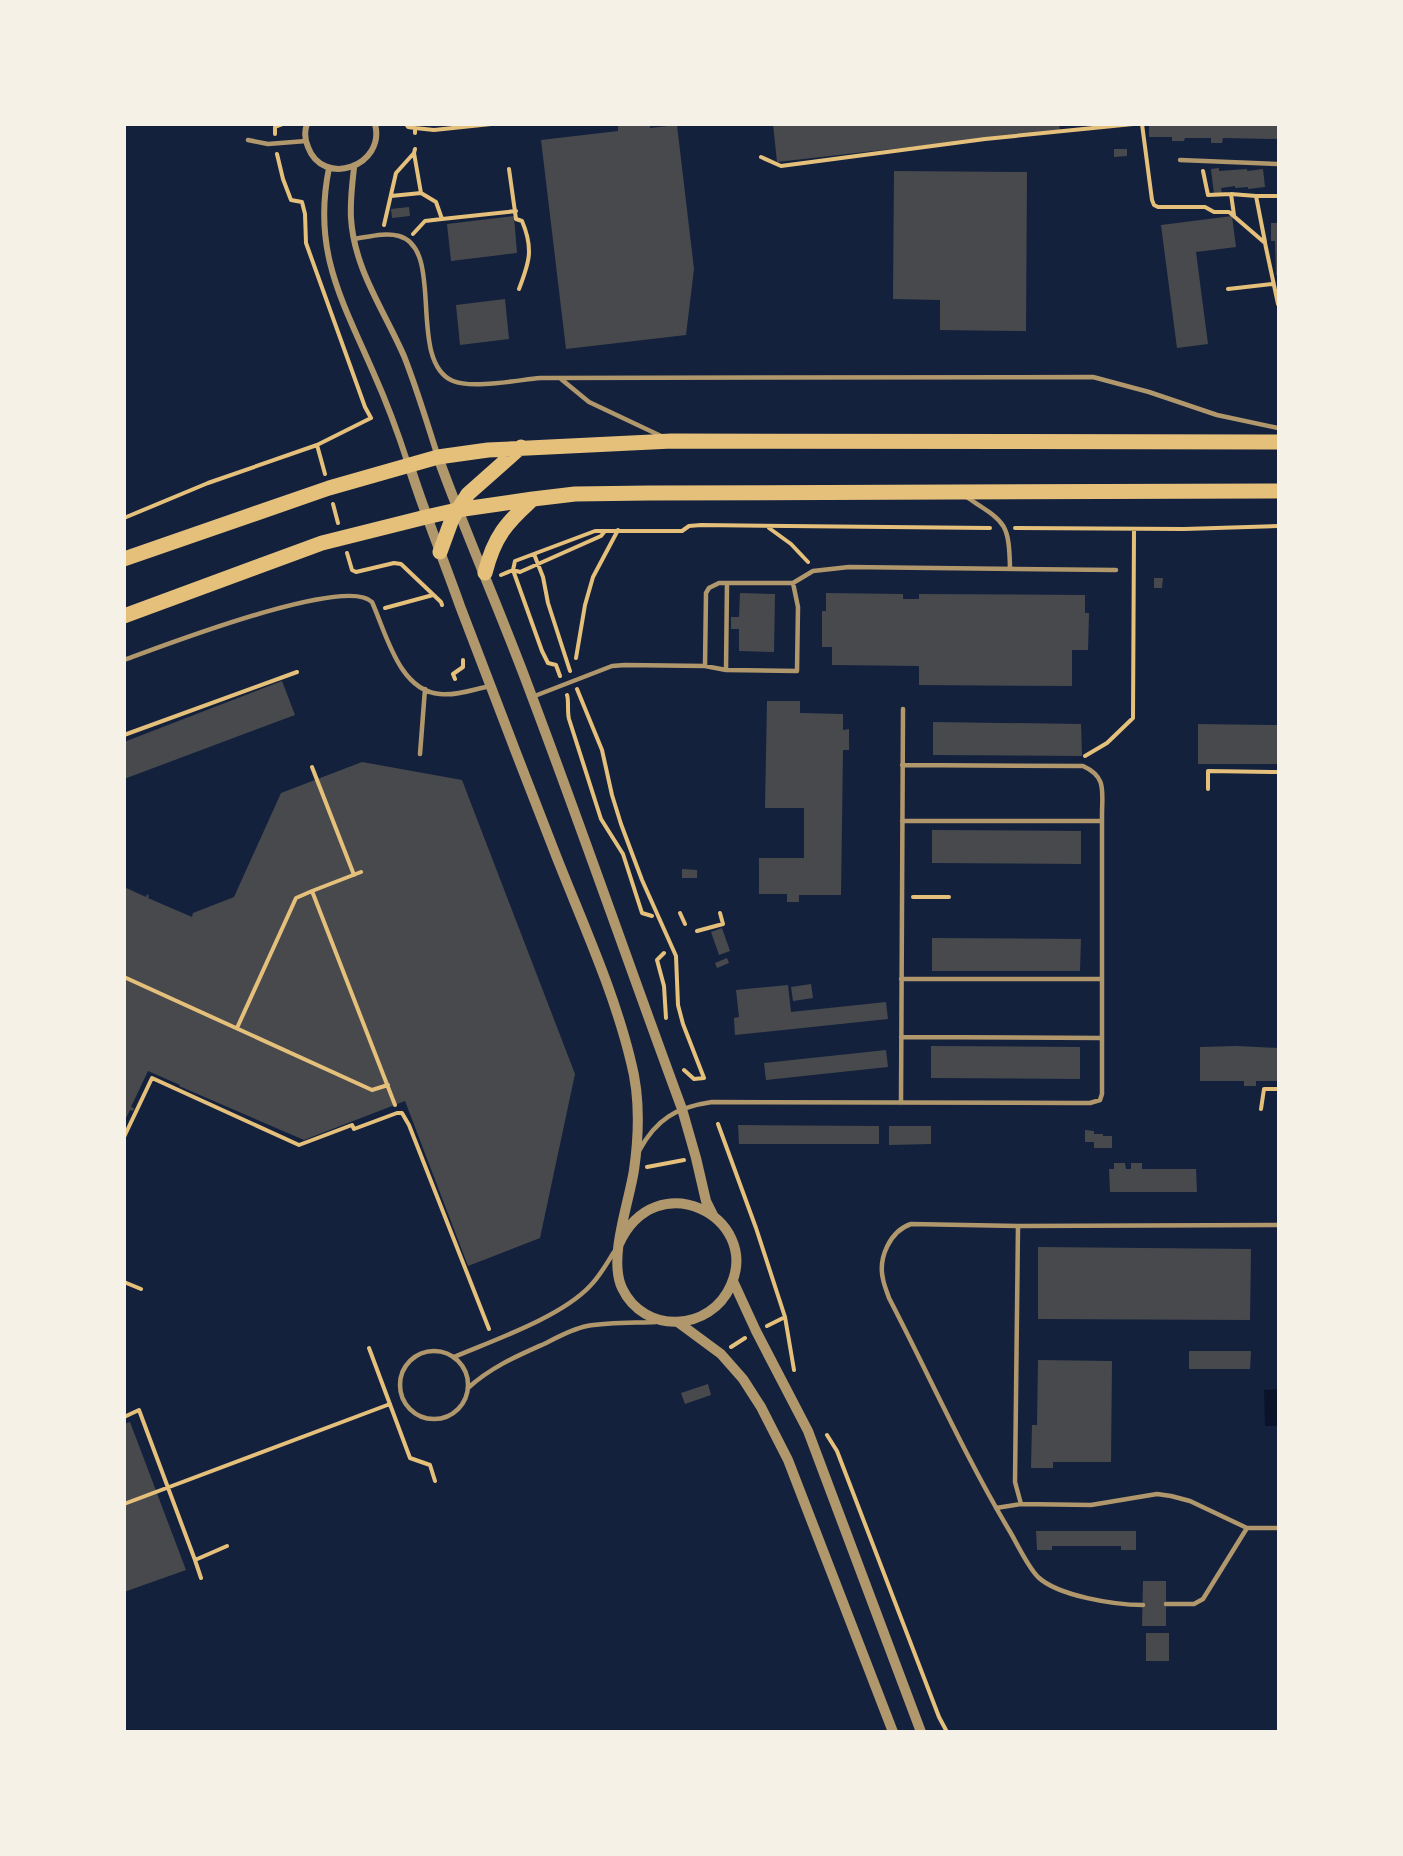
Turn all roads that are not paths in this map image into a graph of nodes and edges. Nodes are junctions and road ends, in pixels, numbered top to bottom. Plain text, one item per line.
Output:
1 (307, 124) edge
2 (375, 124) edge
3 (248, 140) dead end
4 (306, 141) junction
5 (1180, 160) dead end
6 (1278, 164) edge
7 (329, 168) junction
8 (354, 168) junction
9 (354, 239) junction
10 (561, 379) junction
11 (1278, 428) edge
12 (672, 441) junction
13 (1278, 442) edge
14 (521, 447) junction
15 (438, 457) junction
16 (409, 464) junction
17 (1278, 491) edge
18 (957, 492) junction
19 (533, 499) junction
20 (457, 510) junction
21 (426, 517) junction
22 (440, 552) junction
23 (124, 559) edge
24 (1010, 568) junction
25 (1116, 570) dead end
26 (485, 573) junction
27 (727, 583) junction
28 (793, 583) junction
29 (124, 616) edge
30 (124, 660) edge
31 (705, 666) junction
32 (726, 670) junction
33 (490, 686) junction
34 (425, 689) junction
35 (532, 697) junction
36 (903, 709) dead end
37 (420, 754) dead end
38 (902, 765) junction
39 (902, 821) junction
40 (1102, 821) junction
41 (901, 979) junction
42 (1102, 980) junction
43 (901, 1037) junction
44 (1102, 1038) junction
45 (901, 1103) junction
46 (682, 1109) junction
47 (635, 1163) junction
48 (713, 1216) junction
49 (1278, 1225) edge
50 (1018, 1226) junction
51 (619, 1244) junction
52 (733, 1281) junction
53 (664, 1322) junction
54 (679, 1323) junction
55 (454, 1357) junction
56 (468, 1388) junction
57 (1021, 1504) junction
58 (996, 1508) junction
59 (1246, 1528) junction
60 (1278, 1528) edge
61 (1166, 1604) dead end
62 (1143, 1605) dead end
63 (892, 1731) edge
64 (921, 1731) edge

1 - 4 street
2 - 8 street
3 - 4 lane
4 - 7 street
5 - 6 lane
7 - 8 street
7 - 16 street
8 - 9 street
9 - 10 lane
9 - 15 street
10 - 11 lane
10 - 12 lane
12 - 13 main road
12 - 14 main road
14 - 15 main road
14 - 20 main road
15 - 16 main road
15 - 20 street
16 - 21 street
16 - 23 main road
17 - 18 main road
18 - 19 main road
18 - 24 lane
19 - 20 main road
19 - 26 main road
20 - 21 main road
20 - 22 main road
20 - 26 street
21 - 22 street
21 - 29 main road
22 - 33 street
24 - 25 lane
24 - 28 lane
26 - 35 street
27 - 28 lane
27 - 31 lane
27 - 32 lane
28 - 32 lane
30 - 34 lane
31 - 32 lane
31 - 35 lane
33 - 34 lane
33 - 47 street
34 - 37 lane
35 - 46 street
36 - 38 lane
38 - 39 lane
38 - 40 lane
39 - 40 lane
39 - 41 lane
40 - 42 lane
41 - 42 lane
41 - 43 lane
42 - 44 lane
43 - 44 lane
43 - 45 lane
44 - 45 lane
45 - 46 lane
46 - 47 lane
46 - 48 street
47 - 51 street
48 - 51 street
48 - 52 street
49 - 50 lane
50 - 57 lane
50 - 58 lane
51 - 53 street
51 - 55 lane
52 - 54 street
52 - 64 street
53 - 54 street
53 - 56 lane
54 - 63 street
55 - 56 lane
55 - 56 lane
57 - 58 lane
57 - 59 lane
58 - 62 lane
59 - 60 lane
59 - 61 lane

